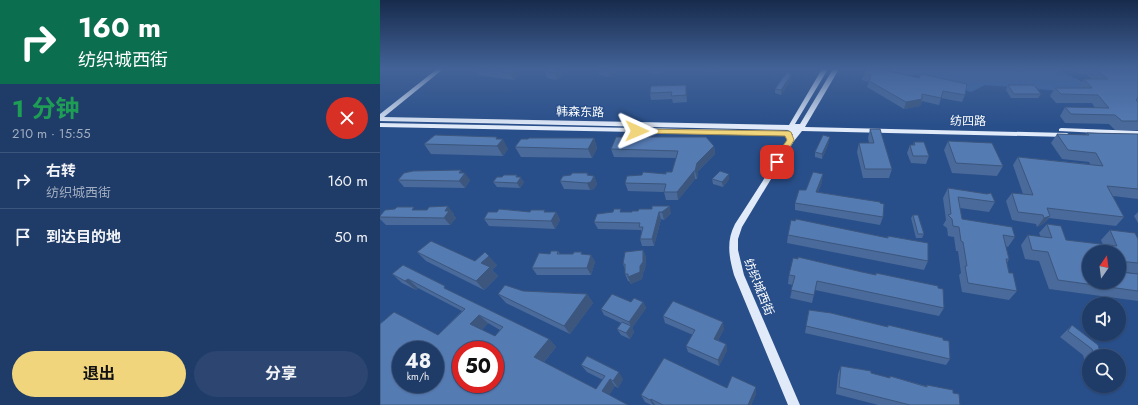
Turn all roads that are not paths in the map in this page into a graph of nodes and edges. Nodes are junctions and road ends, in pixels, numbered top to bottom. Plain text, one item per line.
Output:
1 (417, 88) edge
2 (815, 88) edge
3 (825, 88) edge
4 (380, 118) edge
5 (380, 125) edge
6 (801, 127) junction
7 (790, 133) junction
8 (1138, 133) edge
9 (1138, 136) edge
10 (794, 405) edge

1 - 4 main road
2 - 7 main road, 纺织城西街
3 - 6 main road
4 - 7 main road, 韩森东路
5 - 7 main road, 韩森东路
6 - 7 main road, 韩森东路
6 - 8 main road, 纺四路
6 - 9 main road, 纺四路
7 - 10 main road, 纺织城西街

